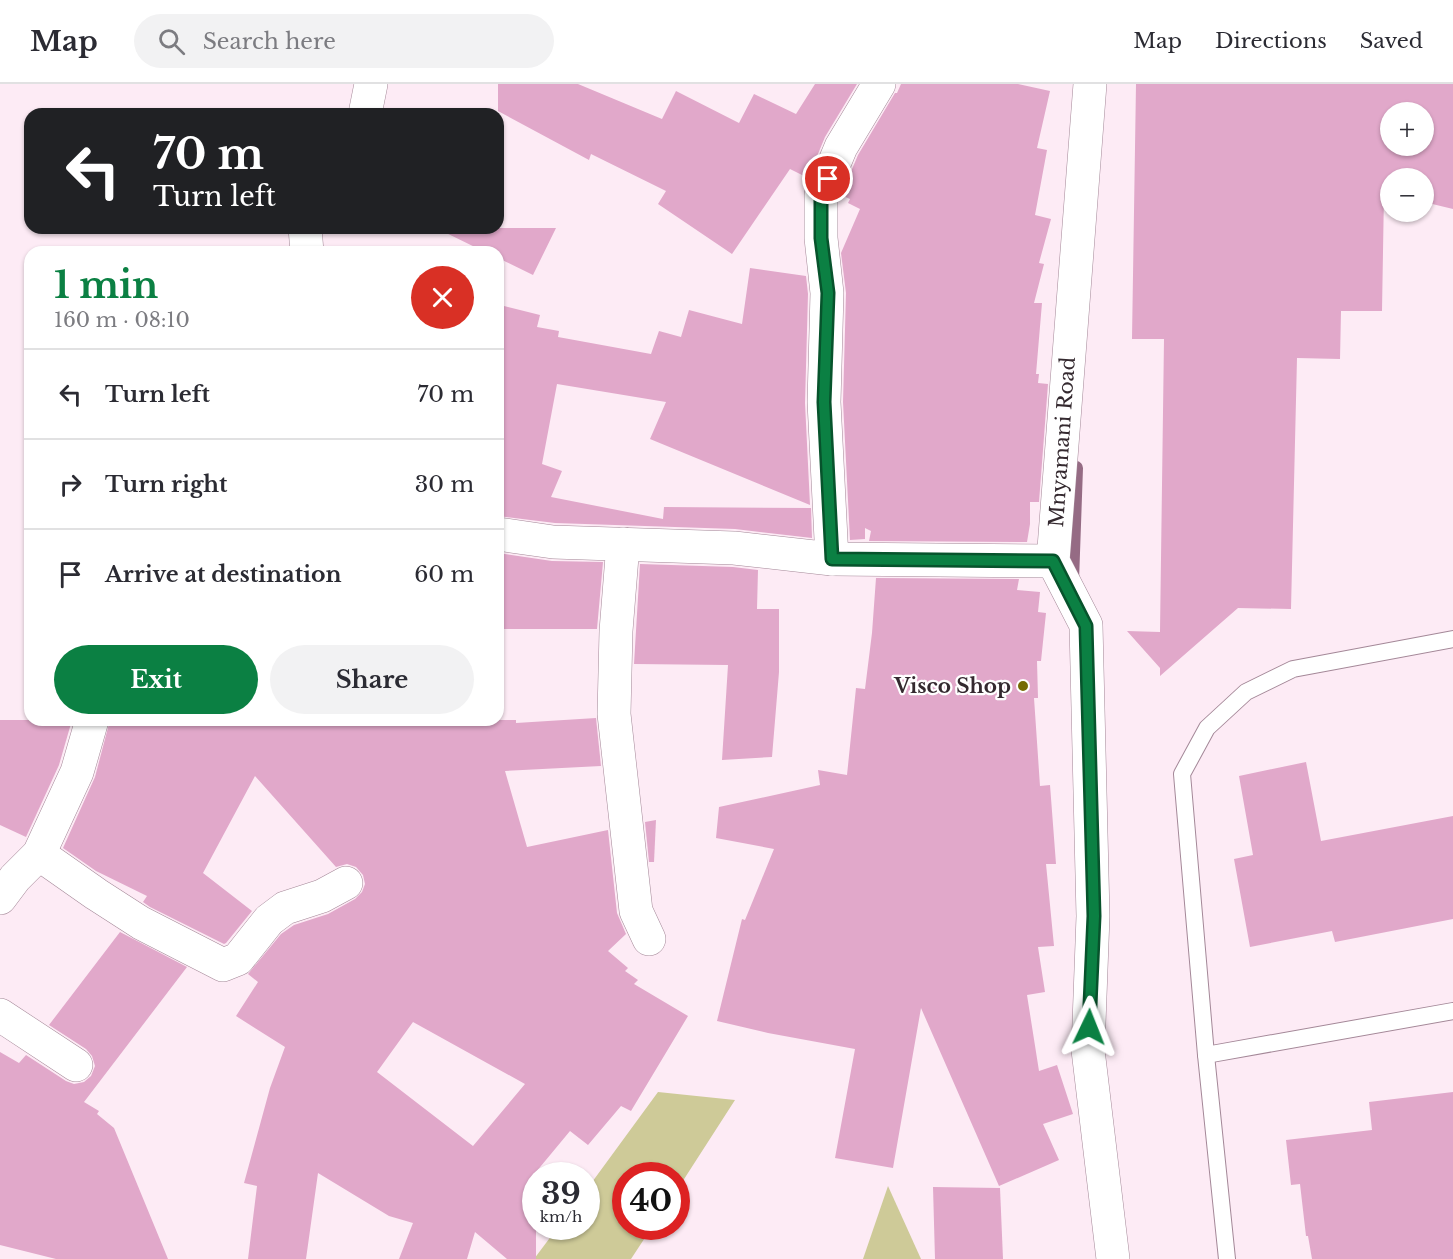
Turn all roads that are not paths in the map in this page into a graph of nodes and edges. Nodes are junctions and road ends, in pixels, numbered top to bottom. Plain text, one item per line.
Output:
1 (371, 84) edge
2 (879, 84) edge
3 (1090, 84) edge
4 (366, 108) edge
5 (504, 535) edge
6 (623, 544) junction
7 (832, 559) junction
8 (1053, 561) junction
9 (1453, 639) edge
10 (90, 726) edge
11 (39, 854) junction
12 (346, 883) dead end
13 (0, 898) edge
14 (649, 939) dead end
15 (1453, 1011) edge
16 (0, 1015) edge
17 (1206, 1055) junction
18 (76, 1065) dead end
19 (1113, 1259) edge
20 (1227, 1259) edge

1 - 4 street
2 - 7 street
3 - 8 street, Mnyamani Road
5 - 6 street
6 - 7 street
6 - 14 street
7 - 8 street
8 - 19 street
9 - 17 lane
10 - 11 street
11 - 12 street
11 - 13 street
15 - 17 lane
16 - 18 street
17 - 20 lane

